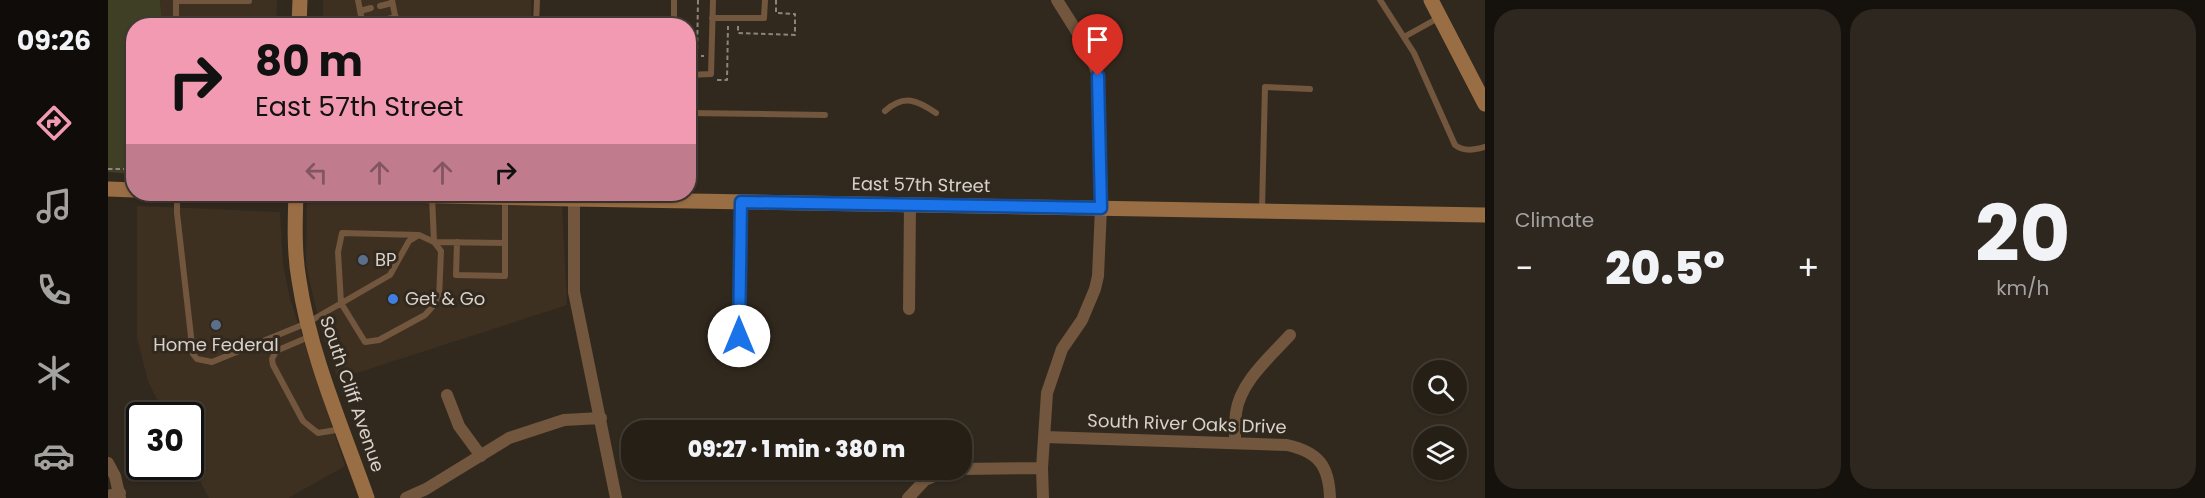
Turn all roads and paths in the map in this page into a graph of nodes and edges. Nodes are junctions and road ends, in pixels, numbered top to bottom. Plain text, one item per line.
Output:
1 (300, 0) edge
2 (358, 0) edge
3 (537, 0) edge
4 (675, 0) edge
5 (698, 0) edge
6 (712, 0) edge
7 (765, 0) edge
8 (776, 0) edge
9 (1057, 0) edge
10 (1380, 0) edge
11 (1431, 0) edge
12 (392, 1) edge
13 (249, 2) dead end
14 (380, 6) dead end
15 (371, 8) dead end
16 (360, 11) junction
17 (1440, 16) junction
18 (396, 17) joint
19 (176, 18) edge
20 (299, 18) edge
21 (362, 18) edge
22 (392, 18) edge
23 (536, 18) edge
24 (674, 18) edge
25 (712, 18) junction
26 (729, 22) dead end
27 (738, 22) dead end
28 (1404, 37) junction
29 (706, 61) dead end
30 (696, 75) edge
31 (708, 80) dead end
32 (1310, 89) dead end
33 (1485, 104) edge
34 (885, 111) dead end
35 (696, 113) edge
36 (936, 113) dead end
37 (825, 115) dead end
38 (1485, 147) edge
39 (108, 169) edge
40 (126, 170) edge
41 (108, 189) edge
42 (126, 190) edge
43 (696, 200) edge
44 (177, 201) edge
45 (296, 201) edge
46 (432, 201) edge
47 (506, 201) edge
48 (574, 201) edge
49 (741, 202) junction
50 (910, 205) junction
51 (1101, 208) junction
52 (1262, 211) junction
53 (1485, 215) edge
54 (419, 235) junction
55 (434, 242) junction
56 (456, 242) junction
57 (505, 243) junction
58 (341, 303) junction
59 (909, 309) dead end
60 (309, 330) junction
61 (1290, 335) dead end
62 (739, 336) dead end
63 (447, 395) dead end
64 (601, 418) junction
65 (343, 429) junction
66 (1045, 437) junction
67 (1235, 442) junction
68 (481, 456) junction
69 (108, 463) edge
70 (1042, 468) junction
71 (972, 469) edge
72 (925, 480) edge
73 (116, 496) edge
74 (367, 498) edge
75 (406, 498) edge
76 (616, 498) edge
77 (908, 498) edge
78 (1043, 498) edge
79 (1330, 498) edge

1 - 20 main road
2 - 16 lane
3 - 23 lane
4 - 24 lane
5 - 29 path
6 - 25 lane
7 - 25 lane
8 - 27 path
9 - 51 street
10 - 28 lane
11 - 17 main road
12 - 14 lane
12 - 18 lane
13 - 19 lane
15 - 16 lane
16 - 21 lane
17 - 28 lane
17 - 33 main road
18 - 22 lane
25 - 30 lane
26 - 31 path
28 - 38 lane
32 - 52 lane
34 - 36 lane
35 - 37 lane
39 - 40 path
41 - 42 main road
43 - 49 main road, East 57th Street
44 - 60 lane
45 - 60 main road, South Cliff Avenue
46 - 55 lane
47 - 57 lane
48 - 64 street
49 - 50 main road, East 57th Street
49 - 62 street
50 - 51 main road, East 57th Street
50 - 59 street
51 - 52 main road, East 57th Street
51 - 66 street
52 - 53 main road, East 57th Street
54 - 55 lane
54 - 58 lane
54 - 58 lane
55 - 56 lane
55 - 58 lane
56 - 57 lane
56 - 57 lane
58 - 60 lane
60 - 65 main road, South Cliff Avenue
60 - 65 lane
61 - 67 street
63 - 68 street
64 - 68 street
64 - 76 street
65 - 74 main road, South Cliff Avenue
66 - 67 street, South River Oaks Drive
66 - 70 street
67 - 79 street, South River Oaks Drive
68 - 75 street
69 - 73 street
70 - 71 street
70 - 78 street
72 - 77 street

